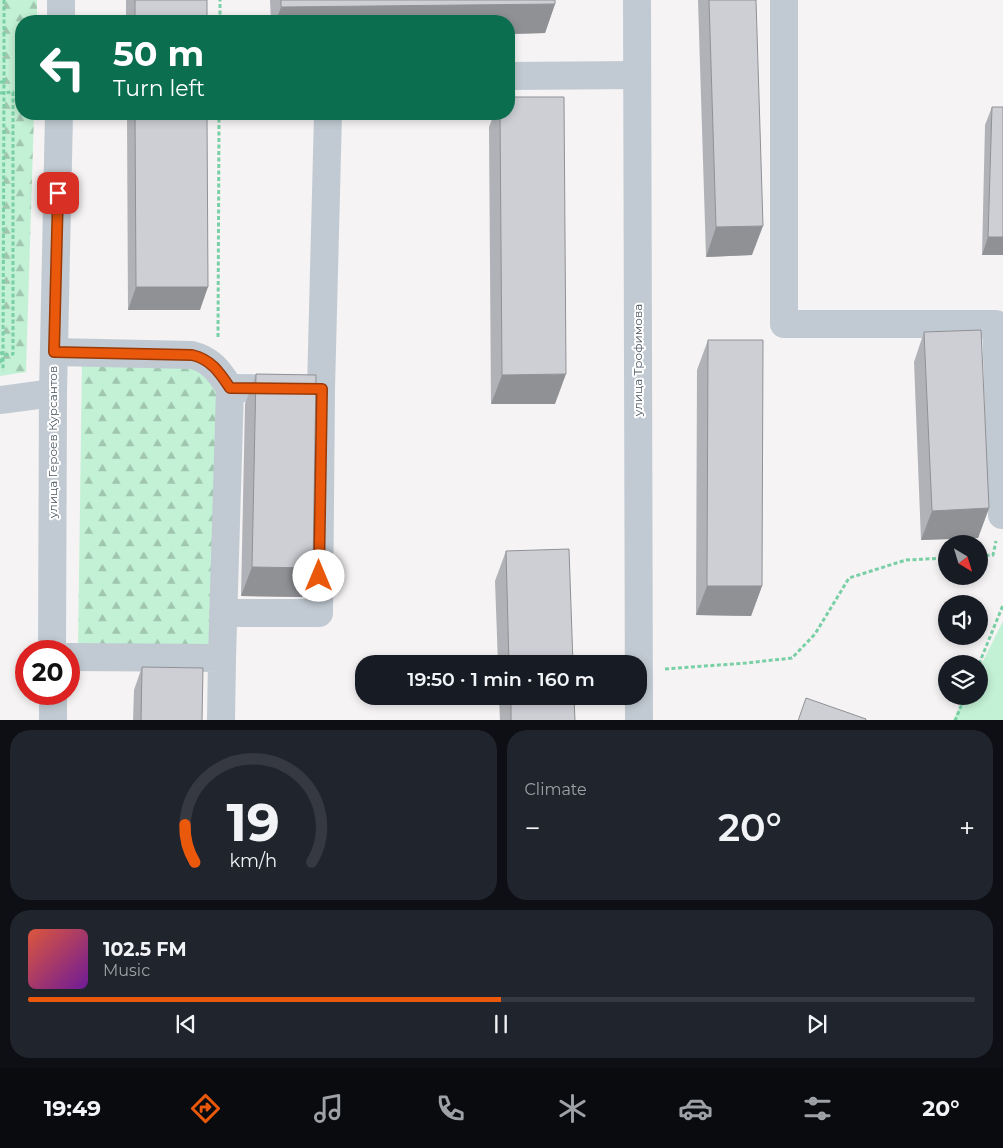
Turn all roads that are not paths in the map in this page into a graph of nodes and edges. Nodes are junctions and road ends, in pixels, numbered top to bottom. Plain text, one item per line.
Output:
1 (62, 0) edge
2 (637, 0) edge
3 (784, 0) edge
4 (61, 15) edge
5 (637, 75) junction
6 (515, 76) edge
7 (59, 120) edge
8 (328, 120) edge
9 (54, 352) junction
10 (224, 379) junction
11 (322, 389) junction
12 (53, 393) junction
13 (0, 400) edge
14 (1002, 515) edge
15 (223, 613) junction
16 (52, 640) edge
17 (639, 655) edge
18 (80, 657) edge
19 (222, 658) junction
20 (52, 705) edge
21 (639, 705) edge
22 (53, 720) edge
23 (221, 720) edge
24 (639, 720) edge

1 - 4 street
2 - 5 street, улица Трофимова
3 - 14 street
5 - 6 street
5 - 17 street, улица Трофимова
7 - 9 street, улица Героев Курсантов
8 - 11 street
9 - 10 street
9 - 12 street, улица Героев Курсантов
10 - 11 street
10 - 15 street
11 - 15 street
12 - 13 street
12 - 16 street, улица Героев Курсантов
15 - 19 street
18 - 19 street
19 - 23 street
20 - 22 street
21 - 24 street, улица Трофимова

